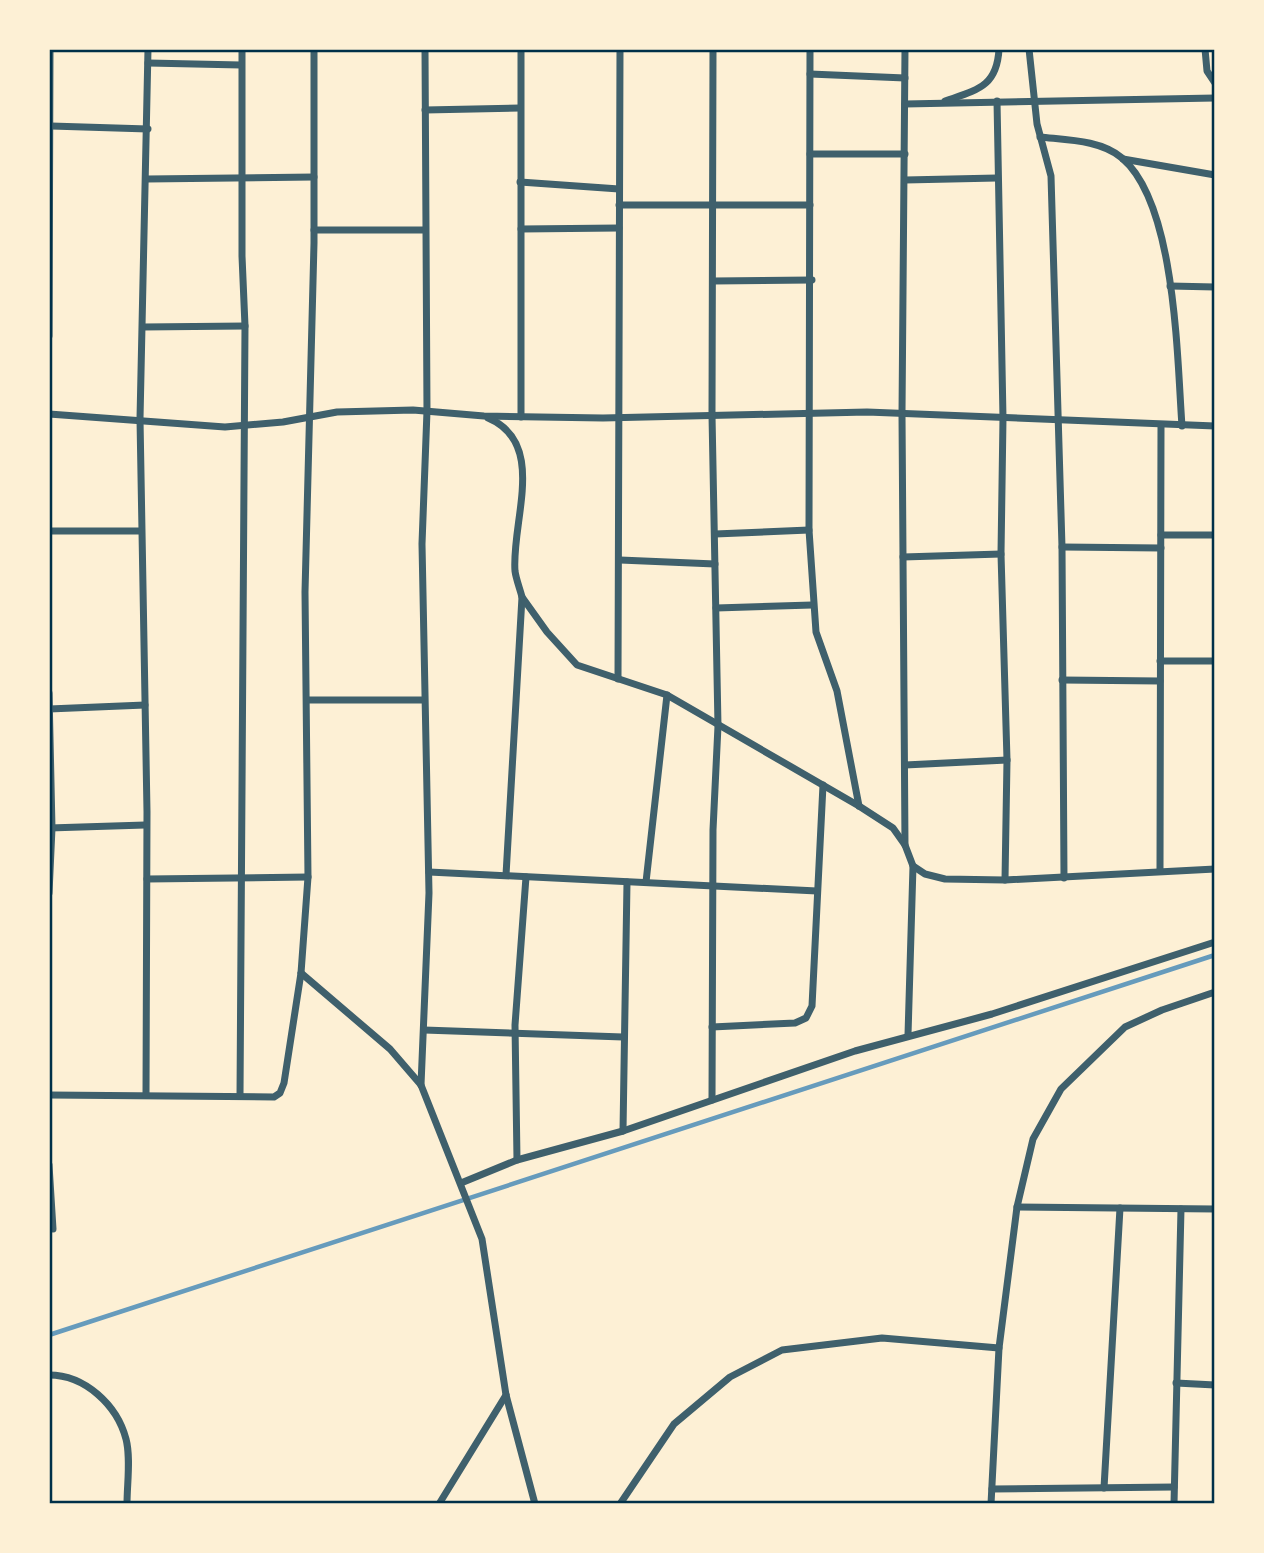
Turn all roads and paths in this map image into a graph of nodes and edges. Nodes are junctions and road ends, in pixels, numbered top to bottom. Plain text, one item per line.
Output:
1 (50, 49) edge
2 (148, 49) edge
3 (242, 49) edge
4 (314, 49) edge
5 (425, 49) edge
6 (521, 49) edge
7 (620, 49) edge
8 (713, 49) edge
9 (810, 49) edge
10 (905, 49) edge
11 (999, 49) edge
12 (1029, 49) edge
13 (1205, 49) edge
14 (148, 63) junction
15 (242, 65) junction
16 (810, 74) junction
17 (905, 78) junction
18 (1215, 83) edge
19 (1215, 98) edge
20 (998, 102) junction
21 (1035, 102) junction
22 (905, 104) junction
23 (938, 104) junction
24 (520, 108) junction
25 (425, 110) junction
26 (51, 126) edge
27 (148, 129) junction
28 (1040, 137) junction
29 (810, 154) junction
30 (905, 154) junction
31 (1123, 159) junction
32 (1215, 175) edge
33 (314, 177) junction
34 (241, 178) junction
35 (997, 178) junction
36 (147, 179) junction
37 (905, 180) junction
38 (520, 182) junction
39 (619, 189) junction
40 (49, 194) edge
41 (713, 204) junction
42 (619, 205) junction
43 (810, 205) junction
44 (619, 228) junction
45 (522, 229) junction
46 (314, 230) junction
47 (425, 230) junction
48 (812, 280) junction
49 (713, 281) junction
50 (1170, 286) junction
51 (1215, 287) edge
52 (143, 327) junction
53 (246, 327) junction
54 (49, 336) edge
55 (427, 411) junction
56 (49, 414) edge
57 (811, 414) junction
58 (902, 414) junction
59 (712, 415) junction
60 (311, 416) junction
61 (484, 416) junction
62 (521, 417) junction
63 (619, 417) junction
64 (1003, 418) junction
65 (139, 419) junction
66 (1056, 421) junction
67 (1161, 426) junction
68 (1182, 426) junction
69 (1215, 426) edge
70 (243, 427) junction
71 (809, 530) junction
72 (49, 531) edge
73 (141, 531) junction
74 (715, 534) junction
75 (1161, 535) junction
76 (1215, 535) edge
77 (1062, 547) junction
78 (1161, 548) junction
79 (1001, 554) junction
80 (903, 557) junction
81 (620, 560) junction
82 (715, 564) junction
83 (522, 597) junction
84 (813, 605) junction
85 (716, 608) junction
86 (1160, 661) junction
87 (1215, 661) edge
88 (618, 679) junction
89 (1062, 680) junction
90 (1160, 681) junction
91 (49, 693) edge
92 (667, 695) junction
93 (308, 700) junction
94 (424, 700) junction
95 (145, 705) junction
96 (49, 709) edge
97 (718, 726) junction
98 (1007, 760) junction
99 (905, 765) junction
100 (823, 785) junction
101 (859, 806) junction
102 (145, 825) junction
103 (50, 828) edge
104 (905, 845) junction
105 (913, 866) junction
106 (1215, 869) edge
107 (1160, 870) junction
108 (429, 872) junction
109 (506, 875) junction
110 (308, 877) junction
111 (526, 877) junction
112 (244, 878) junction
113 (1064, 878) junction
114 (147, 879) junction
115 (1005, 880) junction
116 (628, 881) junction
117 (646, 883) junction
118 (713, 886) junction
119 (817, 891) junction
120 (49, 893) edge
121 (1215, 942) edge
122 (301, 973) junction
123 (1215, 992) edge
124 (712, 1027) junction
125 (424, 1030) junction
126 (515, 1034) junction
127 (908, 1035) junction
128 (623, 1037) junction
129 (421, 1085) junction
130 (49, 1095) edge
131 (146, 1095) junction
132 (240, 1097) junction
133 (712, 1100) junction
134 (623, 1131) junction
135 (517, 1160) junction
136 (49, 1165) edge
137 (461, 1183) junction
138 (1017, 1207) junction
139 (1120, 1208) junction
140 (1181, 1209) junction
141 (1215, 1209) edge
142 (53, 1229) dead end
143 (999, 1348) junction
144 (49, 1375) edge
145 (1176, 1383) junction
146 (1215, 1385) edge
147 (506, 1395) junction
148 (1174, 1487) junction
149 (1104, 1488) junction
150 (992, 1489) junction
151 (127, 1504) edge
152 (439, 1504) edge
153 (535, 1504) edge
154 (620, 1504) edge
155 (991, 1504) edge
156 (1174, 1504) edge

1 - 26 street
2 - 14 street
3 - 15 street
4 - 33 street
5 - 25 street
6 - 24 street
7 - 39 street
8 - 41 street
9 - 16 street
10 - 17 street
11 - 23 street
12 - 21 street
13 - 18 street
14 - 15 street
14 - 27 street
15 - 34 street
16 - 17 street
16 - 29 street
17 - 22 street
19 - 21 street
20 - 21 street
20 - 23 street
20 - 35 street
21 - 28 street
22 - 23 street
22 - 30 street
24 - 25 street
24 - 38 street
25 - 47 street
26 - 27 street
26 - 40 street
27 - 36 street
28 - 31 street
28 - 66 street
29 - 30 street
29 - 43 street
30 - 37 street
31 - 32 street
31 - 50 street
33 - 34 street
33 - 46 street
34 - 36 street
34 - 53 street
35 - 37 street
35 - 64 street
36 - 52 street
37 - 58 street
38 - 39 street
38 - 45 street
39 - 42 street
40 - 54 street
41 - 42 street
41 - 43 street
41 - 49 street
42 - 44 street
43 - 48 street
44 - 45 street
44 - 63 street
45 - 62 street
46 - 47 street
46 - 60 street
47 - 55 street
48 - 49 street
48 - 57 street
49 - 59 street
50 - 51 street
50 - 68 street
52 - 53 street
52 - 65 street
53 - 70 street
55 - 60 street
55 - 61 street
55 - 94 street
56 - 65 street
57 - 58 street
57 - 59 street
57 - 71 street
58 - 64 street
58 - 80 street
59 - 63 street
59 - 74 street
60 - 70 street
60 - 93 street
61 - 62 street
61 - 83 street
62 - 63 street
63 - 81 street
64 - 66 street
64 - 79 street
65 - 70 street
65 - 73 street
66 - 67 street
66 - 77 street
67 - 68 street
67 - 75 street
68 - 69 street
70 - 112 street
71 - 74 street
71 - 84 street
72 - 73 street
73 - 95 street
74 - 82 street
75 - 76 street
75 - 78 street
77 - 78 street
77 - 89 street
78 - 86 street
79 - 80 street
79 - 98 street
80 - 99 street
81 - 82 street
81 - 88 street
82 - 85 street
83 - 88 street
83 - 109 street
84 - 85 street
84 - 101 street
85 - 97 street
86 - 87 street
86 - 90 street
88 - 92 street
89 - 90 street
89 - 113 street
90 - 107 street
91 - 96 street
92 - 97 street
92 - 117 street
93 - 94 street
93 - 110 street
94 - 108 street
95 - 96 street
95 - 102 street
96 - 103 street
97 - 100 street
97 - 118 street
98 - 99 street
98 - 115 street
99 - 104 street
100 - 101 street
100 - 119 street
101 - 104 street
102 - 103 street
102 - 114 street
103 - 120 street
104 - 105 street
105 - 115 street
105 - 127 street
106 - 107 street
107 - 113 street
108 - 109 street
108 - 125 street
109 - 111 street
110 - 112 street
110 - 122 street
111 - 116 street
111 - 126 street
112 - 114 street
112 - 132 street
113 - 115 street
114 - 131 street
116 - 117 street
116 - 128 street
117 - 118 street
118 - 119 street
118 - 124 street
119 - 124 street
121 - 127 street
122 - 129 street
122 - 132 street
123 - 138 street
124 - 133 street
125 - 126 street
125 - 129 street
126 - 128 street
126 - 135 street
127 - 133 street
128 - 134 street
129 - 137 street
130 - 131 street
131 - 132 street
133 - 134 street
134 - 135 street
135 - 137 street
136 - 142 street
137 - 147 street
138 - 139 street
138 - 143 street
139 - 140 street
139 - 149 street
140 - 141 street
140 - 145 street
143 - 150 street
143 - 154 street
144 - 151 street
145 - 146 street
145 - 148 street
147 - 152 street
147 - 153 street
148 - 149 street
148 - 156 street
149 - 150 street
150 - 155 street

